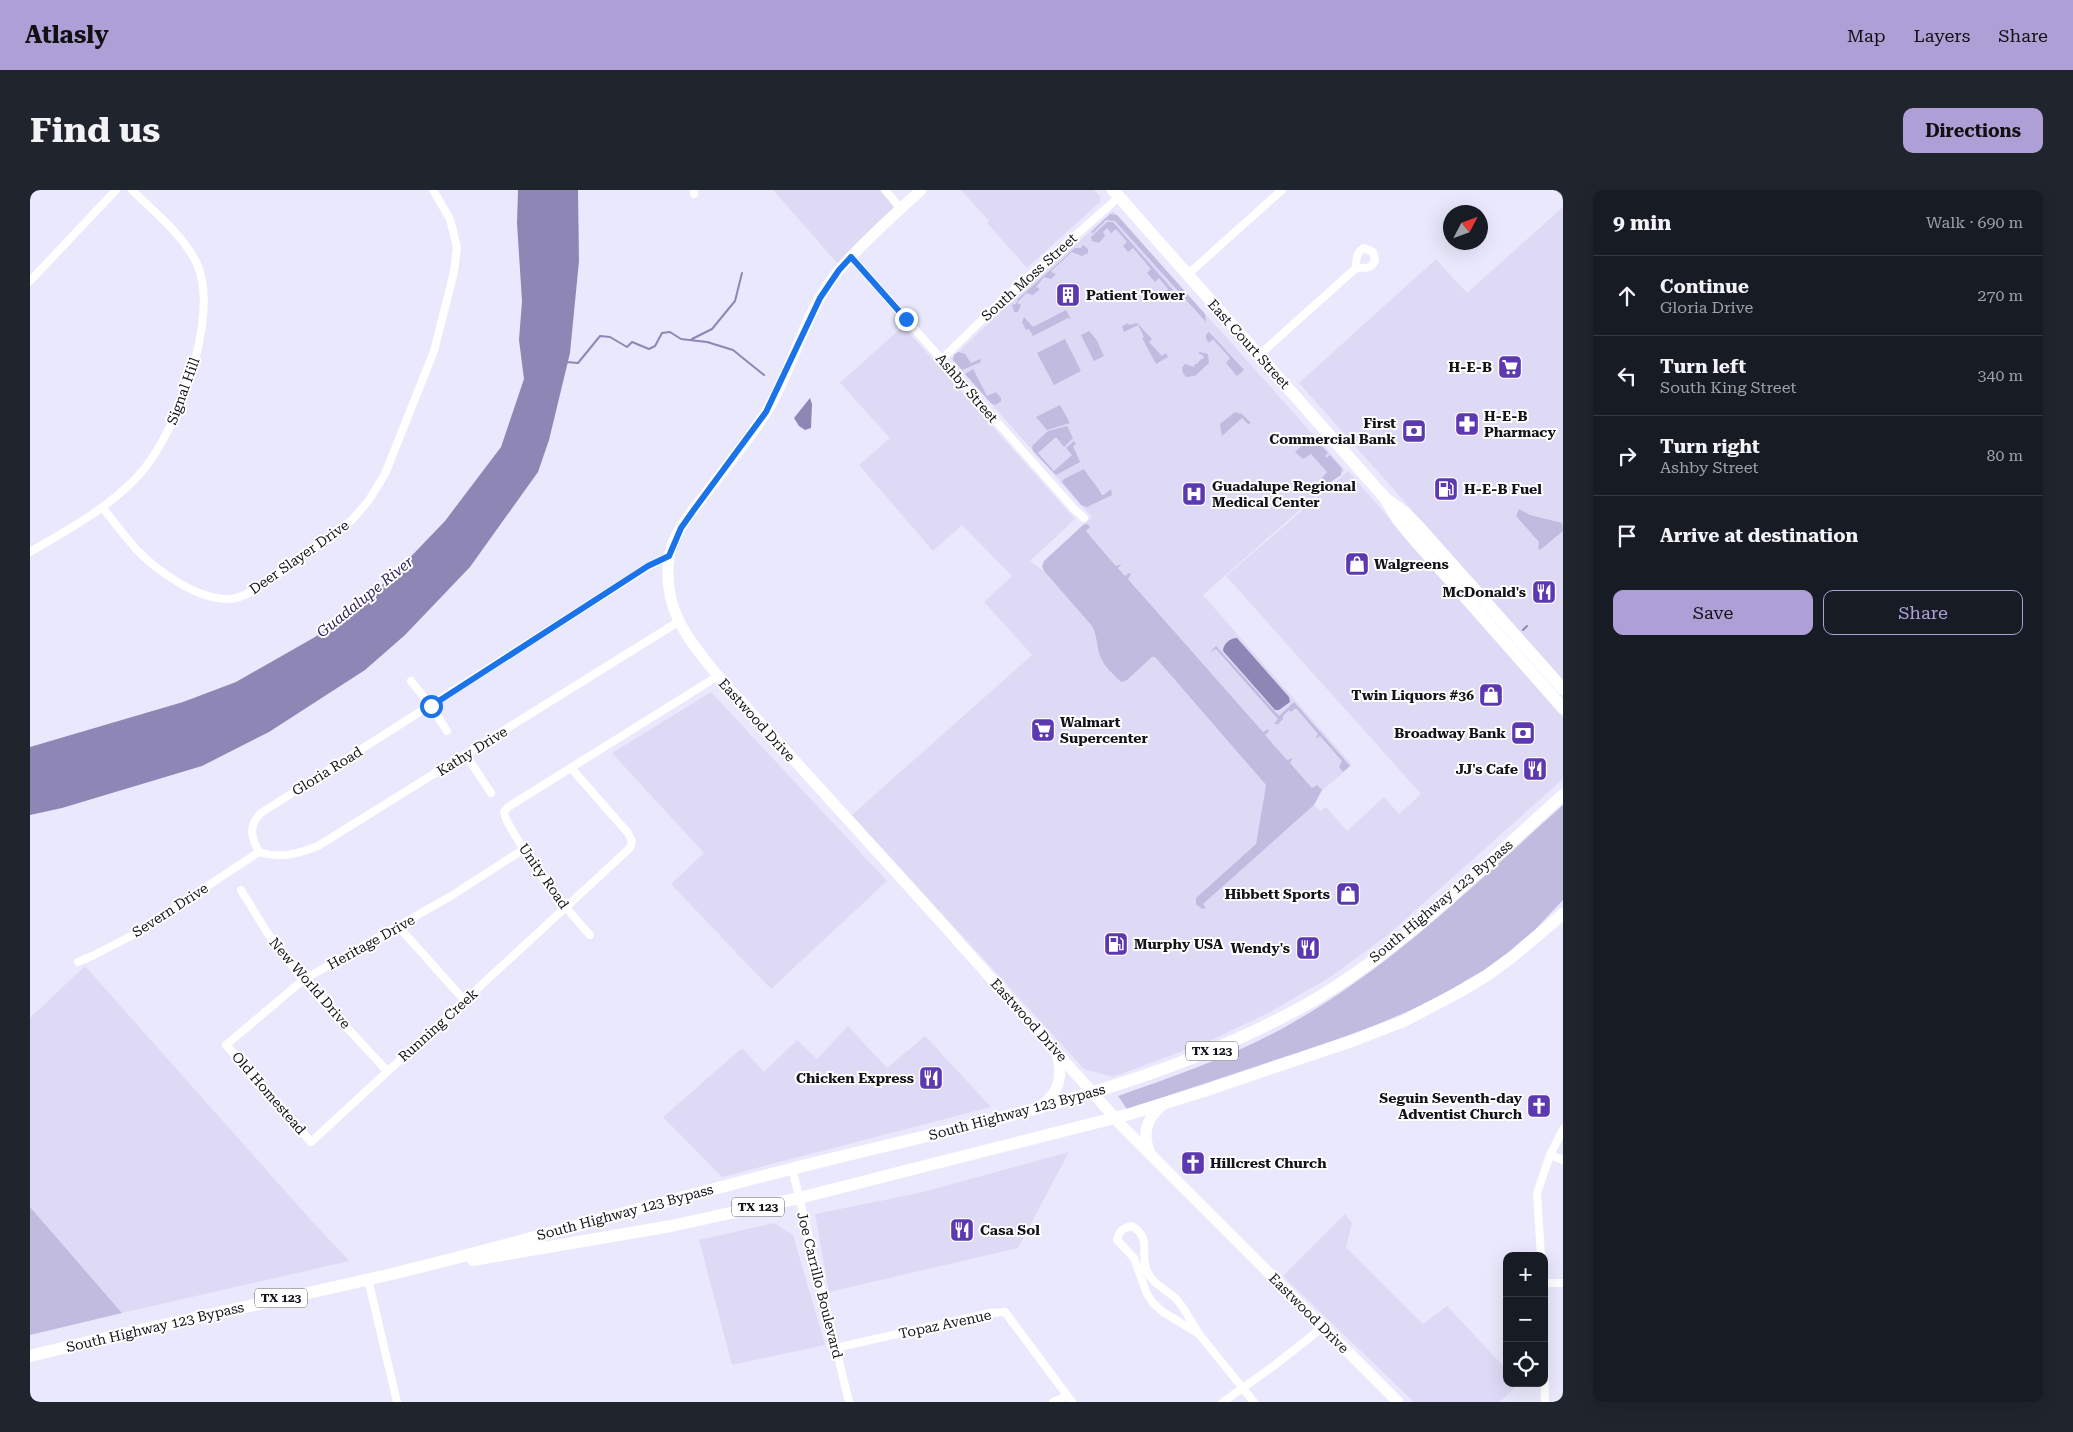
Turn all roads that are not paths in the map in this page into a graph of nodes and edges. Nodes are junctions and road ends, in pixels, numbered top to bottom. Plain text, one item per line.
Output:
1 (116, 190) edge
2 (132, 190) edge
3 (433, 190) edge
4 (885, 190) edge
5 (922, 190) edge
6 (1282, 190) edge
7 (1116, 194) edge
8 (901, 209) junction
9 (851, 257) junction
10 (1356, 269) dead end
11 (1187, 275) junction
12 (30, 281) edge
13 (1259, 355) junction
14 (942, 359) junction
15 (1385, 498) junction
16 (103, 508) junction
17 (1084, 518) dead end
18 (30, 552) edge
19 (669, 556) junction
20 (678, 622) junction
21 (718, 676) junction
22 (411, 681) dead end
23 (1563, 689) edge
24 (431, 706) junction
25 (1563, 708) edge
26 (447, 731) dead end
27 (466, 755) junction
28 (571, 768) junction
29 (490, 793) dead end
30 (1563, 795) edge
31 (524, 849) junction
32 (259, 852) junction
33 (240, 890) dead end
34 (565, 908) junction
35 (1563, 914) edge
36 (398, 926) junction
37 (590, 935) dead end
38 (78, 962) dead end
39 (303, 980) junction
40 (465, 1001) junction
41 (226, 1044) joint
42 (1056, 1051) junction
43 (387, 1071) junction
44 (1093, 1093) junction
45 (1164, 1103) junction
46 (1040, 1107) junction
47 (1114, 1118) junction
48 (1563, 1129) edge
49 (311, 1142) joint
50 (1550, 1155) junction
51 (1152, 1156) junction
52 (1563, 1160) edge
53 (792, 1168) junction
54 (799, 1198) junction
55 (1541, 1252) edge
56 (1143, 1271) junction
57 (396, 1273) junction
58 (368, 1279) junction
59 (1548, 1283) edge
60 (1563, 1283) edge
61 (1323, 1327) junction
62 (1199, 1334) junction
63 (835, 1348) junction
64 (30, 1356) edge
65 (1545, 1387) edge
66 (1244, 1388) junction
67 (1070, 1399) edge
68 (397, 1402) edge
69 (849, 1402) edge
70 (1054, 1402) edge
71 (1223, 1402) edge
72 (1254, 1402) edge
73 (1398, 1402) edge
74 (1545, 1402) edge

1 - 12 street
2 - 16 street, Signal Hill
3 - 16 street, Deer Slayer Drive
4 - 8 street
5 - 8 main road
6 - 11 street
7 - 11 main road, East Court Street
7 - 14 street, South Moss Street
8 - 9 main road
9 - 14 street, Ashby Street
9 - 19 main road
10 - 13 street
11 - 13 main road, East Court Street
13 - 15 main road, East Court Street
14 - 17 street, Ashby Street
15 - 23 main road, East Court Street
15 - 25 main road, East Court Street
16 - 18 street, Signal Hill
19 - 20 main road, Eastwood Drive
19 - 24 street
20 - 21 main road, Eastwood Drive
20 - 27 street, Kathy Drive
21 - 28 street
21 - 42 main road, Eastwood Drive
22 - 24 street
24 - 26 street
24 - 32 street, Gloria Road
27 - 29 street
27 - 32 street, Kathy Drive
28 - 31 street, Unity Road
28 - 34 street, Running Creek
30 - 44 main road, South Highway 123 Bypass / TX 123
31 - 34 street, Unity Road
31 - 36 street, Heritage Drive
32 - 38 street, Severn Drive
33 - 39 street, New World Drive
34 - 37 street, Unity Road
34 - 40 street, Running Creek
35 - 45 main road, South Highway 123 Bypass / TX 123
36 - 39 street, Heritage Drive
36 - 40 street
39 - 41 street, Heritage Drive
39 - 43 street, New World Drive
40 - 43 street, Running Creek
41 - 49 street, Old Homestead
42 - 44 main road, Eastwood Drive
42 - 46 main road
43 - 49 street, Running Creek
44 - 46 main road, South Highway 123 Bypass / TX 123
44 - 47 main road, Eastwood Drive
45 - 47 main road, South Highway 123 Bypass / TX 123
45 - 51 main road
46 - 53 main road, South Highway 123 Bypass / TX 123
47 - 51 main road, Eastwood Drive
47 - 54 main road, South Highway 123 Bypass / TX 123
48 - 50 street
50 - 52 street
50 - 55 street
51 - 61 main road, Eastwood Drive
53 - 54 street, Joe Carrillo Boulevard
53 - 57 main road, South Highway 123 Bypass / TX 123
54 - 57 main road, South Highway 123 Bypass / TX 123
54 - 63 street, Joe Carrillo Boulevard
56 - 56 street
56 - 62 street
56 - 62 street
57 - 58 main road, South Highway 123 Bypass / TX 123
58 - 64 main road, South Highway 123 Bypass / TX 123
58 - 68 street
59 - 60 street
61 - 66 street
61 - 73 main road, Eastwood Drive
62 - 66 street
63 - 67 street, Topaz Avenue
63 - 69 street, Joe Carrillo Boulevard
65 - 74 street
66 - 71 street
66 - 72 street
67 - 70 street

